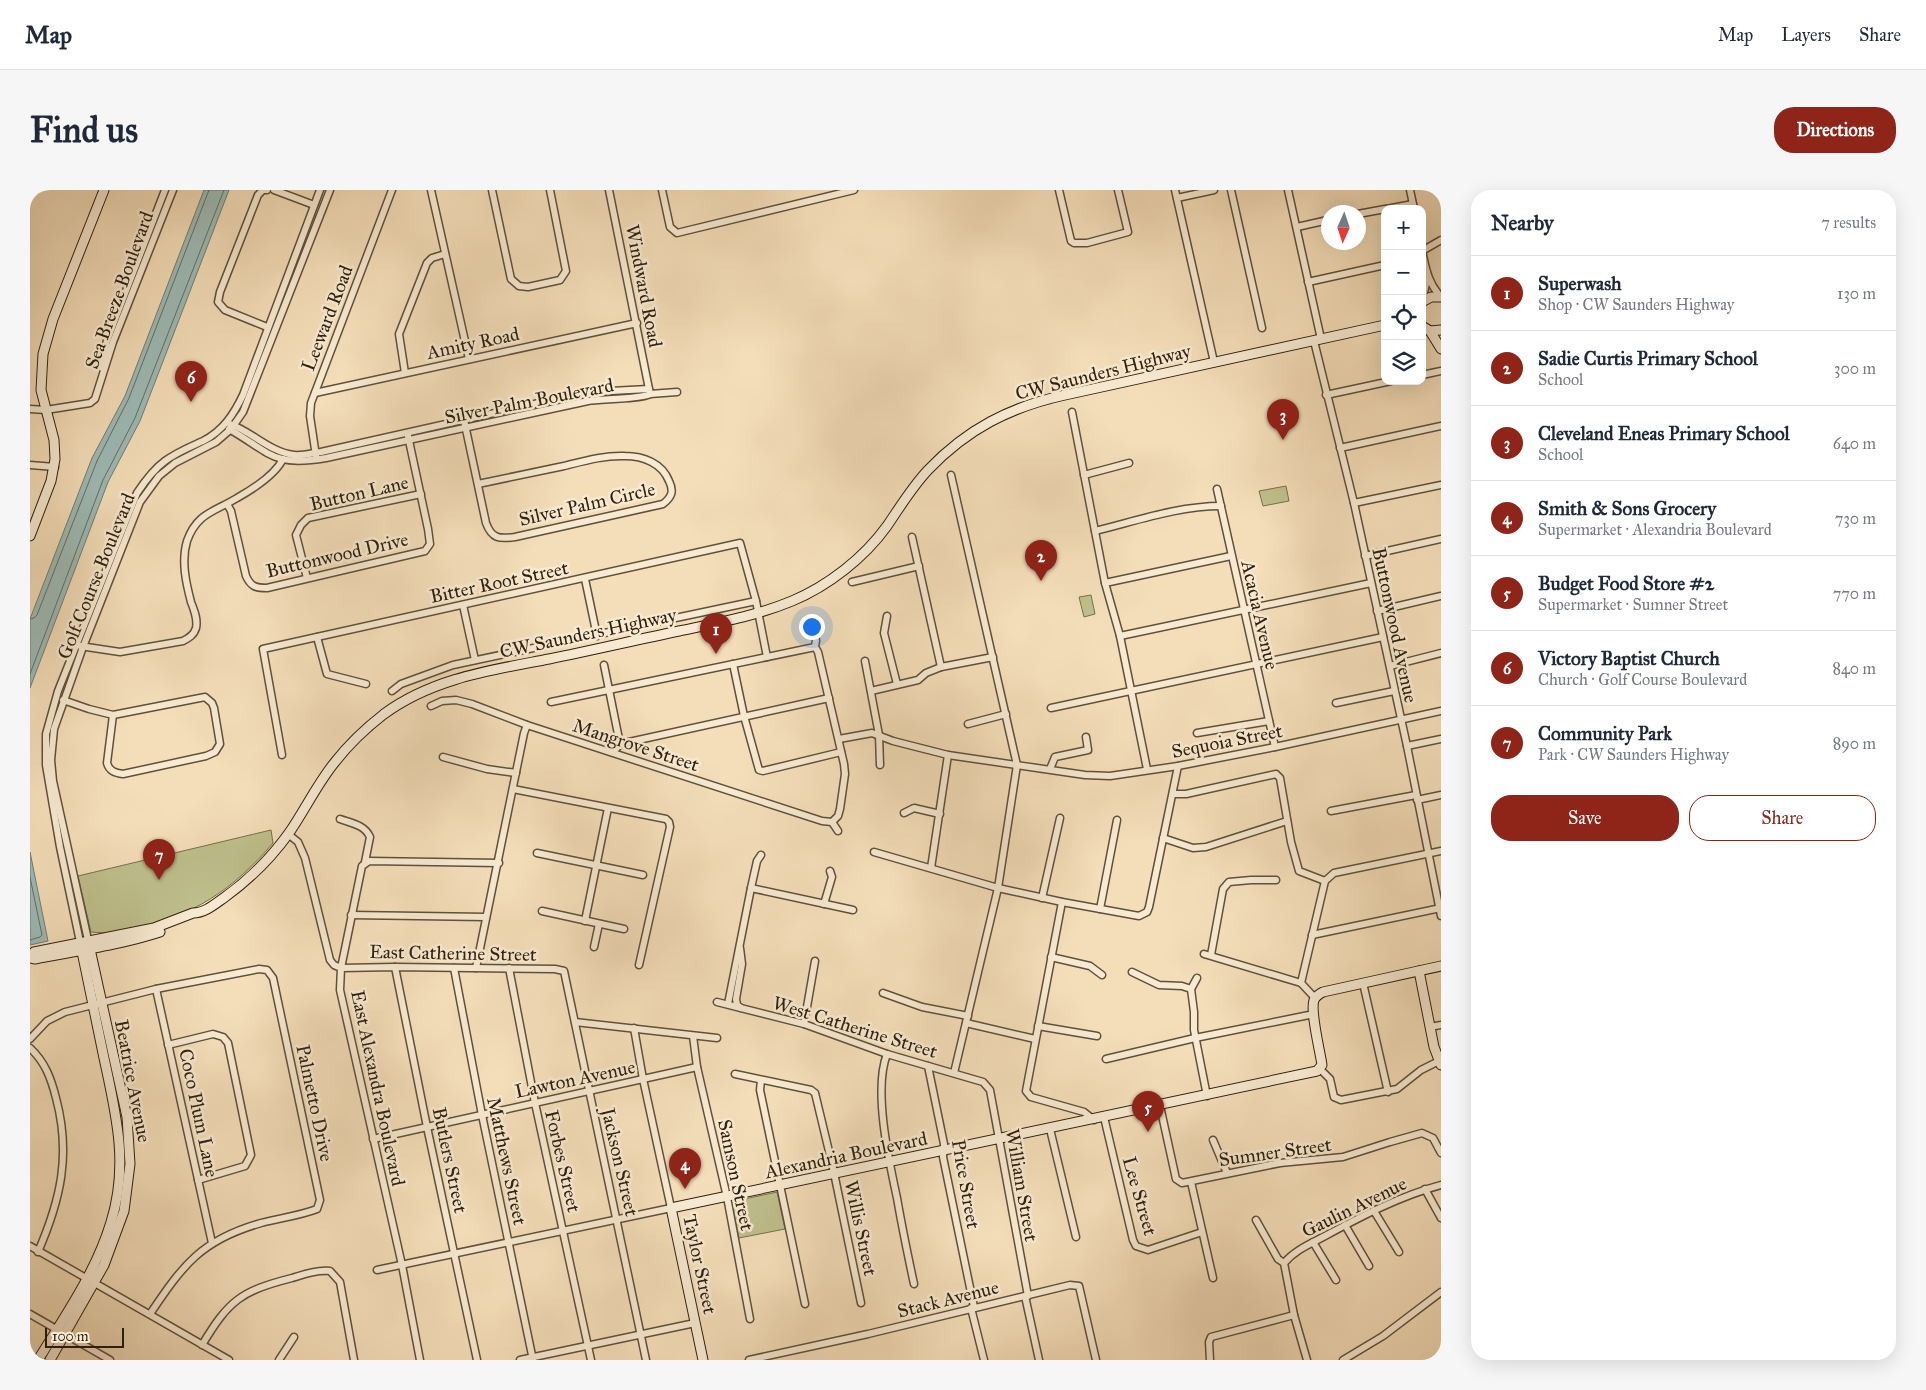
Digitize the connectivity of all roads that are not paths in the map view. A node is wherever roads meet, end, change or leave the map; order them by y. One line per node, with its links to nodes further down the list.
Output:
1 (104, 190): 60 (main road)
2 (165, 190): 53 (street, Sea Breeze Boulevard)
3 (173, 190): 53 (street, Sea Breeze Boulevard)
4 (267, 190): 41 (street)
5 (274, 190): 23 (street)
6 (320, 190): 23 (street, Golf Course Boulevard)
7 (330, 190): 65 (street, Golf Course Boulevard)
8 (392, 190): 57 (street, Leeward Road)
9 (431, 190): 31 (street)
10 (492, 190): 11 (street)
11 (550, 190)
12 (609, 190): 39 (street, Windward Road)
13 (662, 190): 14 (street)
14 (854, 190)
15 (1059, 190): 16 (street)
16 (1118, 190)
17 (1175, 190): 22 (street)
18 (1214, 190): 22 (street)
19 (1231, 190): 43 (street)
20 (1288, 190): 28 (street, Buttonwood Avenue)
21 (1411, 191): 24 (street)
22 (1177, 198): 49 (street)
23 (314, 205): 41 (street, Golf Course Boulevard)
24 (1413, 205)
25 (1381, 210): 26 (street)
26 (1366, 213)
27 (1321, 222): 28 (street)
28 (1297, 227): 35 (street, Buttonwood Avenue)
29 (1441, 240): 30 (street)
30 (1426, 251)
31 (445, 254): 48 (street); 51 (street)
32 (1381, 266): 35 (street)
33 (1426, 270): 34 (street)
34 (1428, 278): 36 (street); 37 (street)
35 (1308, 282): 46 (street, Buttonwood Avenue)
36 (1424, 295)
37 (1441, 297): 38 (main road)
38 (1426, 300)
39 (636, 323): 48 (street, Amity Road); 55 (street, Windward Road)
40 (1381, 326): 46 (main road, CW Saunders Highway)
41 (267, 327): 62 (street, Golf Course Boulevard)
42 (1426, 327): 45 (main road)
43 (1262, 328)
44 (1426, 329): 47 (main road)
45 (1441, 330)
46 (1317, 340): 49 (main road, CW Saunders Highway); 58 (street, Buttonwood Avenue)
47 (1441, 348)
48 (469, 360): 51 (street, Amity Road)
49 (1214, 362): 102 (main road, CW Saunders Highway)
50 (1441, 371): 52 (street)
51 (405, 373): 57 (street, Amity Road)
52 (1426, 374)
53 (101, 382): 60 (street)
54 (1381, 383): 58 (street)
55 (650, 391): 56 (street, Silver Palm Boulevard); 63 (street, Silver Palm Boulevard)
56 (677, 392)
57 (315, 393): 70 (street, Leeward Road)
58 (1326, 395): 68 (street, Buttonwood Avenue)
59 (30, 409): 60 (street)
60 (46, 410): 74 (main road)
61 (1072, 412): 76 (street)
62 (225, 424): 65 (street, Silver Palm Boulevard); 81 (street, Golf Course Boulevard)
63 (465, 424): 66 (street, Silver Palm Boulevard); 67 (street, Silver Palm Boulevard); 77 (street, Silver Palm Circle)
64 (1441, 426): 68 (street)
65 (232, 427): 69 (street, Silver Palm Boulevard); 71 (street, Silver Palm Boulevard); 81 (street, Golf Course Boulevard)
66 (407, 433): 67 (street, Buttonwood Drive); 70 (street, Silver Palm Boulevard)
67 (409, 440): 70 (street, Silver Palm Boulevard); 80 (street, Buttonwood Drive)
68 (1340, 448): 82 (street, Buttonwood Avenue)
69 (285, 453): 70 (street, Silver Palm Boulevard); 71 (street)
70 (316, 456): 71 (street, Silver Palm Boulevard)
71 (283, 460): 83 (street)
72 (1129, 463): 76 (street)
73 (30, 465): 74 (street)
74 (55, 467): 86 (main road)
75 (951, 475): 118 (street)
76 (1084, 475): 85 (street)
77 (478, 484): 77 (street, Silver Palm Circle)
78 (1441, 485): 82 (street)
79 (1217, 489): 84 (street, Acacia Avenue)
80 (421, 494): 92 (street, Buttonwood Drive); 92 (street, Button Lane)
81 (136, 501): 114 (street, Golf Course Boulevard); 115 (street, Golf Course Boulevard)
82 (1354, 503): 90 (street, Buttonwood Avenue)
83 (227, 504): 92 (street, Buttonwood Drive); 115 (street)
84 (1221, 506): 85 (street); 89 (street, Acacia Avenue)
85 (1095, 531): 95 (street)
86 (30, 536)
87 (912, 536): 91 (street)
88 (1441, 538): 90 (street)
89 (1232, 556): 95 (street); 100 (street, Acacia Avenue)
90 (1365, 556): 96 (street, Buttonwood Avenue)
91 (919, 566): 94 (street); 126 (street)
92 (307, 578)
93 (585, 579): 98 (street, Bitter Root Street); 99 (street, Bitter Root Street); 108 (street)
94 (852, 582)
95 (1106, 583): 109 (street)
96 (1371, 583): 100 (street); 101 (street, Buttonwood Avenue)
97 (1441, 596): 101 (street)
98 (756, 601): 102 (street); 104 (street)
99 (464, 605): 110 (street, Bitter Root Street); 120 (street)
100 (1244, 609): 109 (street); 124 (street, Acacia Avenue)
101 (1377, 611): 111 (street, Buttonwood Avenue)
102 (758, 613): 107 (main road, CW Saunders Highway); 117 (street)
103 (886, 616): 129 (street)
104 (678, 618): 105 (street); 107 (street)
105 (643, 626): 106 (street); 112 (street)
106 (620, 631): 108 (street); 113 (street)
107 (681, 631): 112 (main road, CW Saunders Highway)
108 (597, 636): 119 (street)
109 (1120, 636): 132 (street)
110 (317, 637): 128 (street); 159 (street, Bitter Root Street)
111 (1383, 637): 124 (street); 125 (street, Buttonwood Avenue)
112 (646, 638): 113 (main road, CW Saunders Highway)
113 (623, 643): 127 (main road, CW Saunders Highway)
114 (76, 646): 115 (street); 213 (street, Golf Course Boulevard)
115 (83, 647): 136 (street, Golf Course Boulevard)
116 (1441, 653): 125 (street)
117 (767, 657): 122 (street); 135 (street)
118 (993, 657): 126 (street); 142 (street)
119 (483, 658): 120 (street); 127 (street)
120 (474, 660): 131 (street)
121 (865, 661): 134 (street)
122 (734, 664): 130 (street); 144 (street)
123 (604, 665): 130 (street)
124 (1256, 665): 132 (street); 145 (street, Acacia Avenue)
125 (1390, 666): 133 (street, Buttonwood Avenue)
126 (941, 667): 129 (street)
127 (487, 671): 182 (main road, CW Saunders Highway)
128 (366, 684)
129 (897, 684): 134 (street)
130 (609, 689): 137 (street); 154 (street)
131 (392, 691)
132 (1132, 691): 140 (street); 166 (street)
133 (1394, 691): 138 (street); 146 (street, Buttonwood Avenue)
134 (870, 692): 150 (street)
135 (829, 698): 144 (street); 152 (street)
136 (64, 700): 143 (street); 213 (street, Golf Course Boulevard)
137 (551, 702)
138 (1336, 703)
139 (431, 706): 148 (street, Mangrove Street)
140 (1051, 708)
141 (1441, 711): 146 (street, Sequoia Street)
142 (1006, 714): 147 (street); 162 (street)
143 (113, 715): 143 (street)
144 (744, 716): 154 (street); 158 (street)
145 (1269, 721): 149 (street); 156 (street, Acacia Avenue)
146 (1401, 721): 155 (street, Buttonwood Avenue); 156 (street, Sequoia Street)
147 (968, 724)
148 (527, 725): 157 (street, Mangrove Street); 167 (street)
149 (1198, 733)
150 (879, 735): 152 (street); 160 (street, Sequoia Street); 163 (street)
151 (1086, 737): 165 (street)
152 (839, 739): 158 (street)
153 (1441, 739): 155 (street)
154 (620, 744): 157 (street)
155 (1407, 746): 171 (street, Buttonwood Avenue)
156 (1275, 747): 164 (street, Sequoia Street)
157 (611, 752): 180 (street, Mangrove Street)
158 (841, 752): 180 (street)
159 (282, 755)
160 (948, 755): 162 (street, Sequoia Street); 175 (street)
161 (443, 757): 167 (street)
162 (1017, 764): 165 (street, Sequoia Street); 198 (street)
163 (880, 765)
164 (1178, 766): 166 (street, Sequoia Street); 169 (street)
165 (1050, 769): 166 (street, Sequoia Street)
166 (1147, 769)
167 (516, 773): 168 (street)
168 (513, 789): 172 (street); 190 (street)
169 (1173, 794): 179 (street); 183 (street)
170 (1441, 795): 171 (street)
171 (1417, 797): 173 (street); 187 (street, Buttonwood Avenue)
172 (608, 808): 191 (street); 219 (street)
173 (1331, 811)
174 (904, 813): 175 (street)
175 (940, 814): 192 (street)
176 (1060, 818): 199 (street)
177 (340, 819): 189 (street)
178 (1117, 820): 203 (street)
179 (1287, 821): 183 (street); 196 (street)
180 (832, 822): 181 (street)
181 (838, 831)
182 (288, 834): 213 (main road, CW Saunders Highway); 222 (street, East Alexandra Boulevard)
183 (1163, 838): 203 (street)
184 (1441, 851): 187 (street)
185 (874, 852): 192 (street)
186 (538, 853): 191 (street)
187 (1429, 853): 196 (street); 202 (street, Buttonwood Avenue)
188 (761, 855): 197 (street)
189 (365, 862): 190 (street); 206 (street)
190 (499, 863): 208 (street)
191 (596, 865): 194 (street); 209 (street)
192 (931, 868): 198 (street)
193 (830, 871): 201 (street)
194 (643, 875)
195 (1276, 880): 231 (street)
196 (1325, 881): 212 (street)
197 (751, 888): 201 (street); 215 (street)
198 (998, 888): 199 (street); 242 (street)
199 (1042, 898): 200 (street)
200 (1062, 902): 203 (street); 217 (street)
201 (824, 904): 204 (street)
202 (1440, 908): 207 (street, Buttonwood Avenue); 212 (street)
203 (1100, 909)
204 (853, 910)
205 (542, 912): 209 (street)
206 (351, 914): 208 (street); 222 (street)
207 (1441, 916)
208 (486, 917): 224 (street)
209 (585, 921): 210 (street)
210 (599, 924): 211 (street); 214 (street)
211 (624, 929)
212 (1312, 935): 231 (street)
213 (85, 945): 216 (main road, CW Saunders Highway); 238 (main road, Beatrice Avenue)
214 (594, 947)
215 (740, 947): 239 (street); 240 (street)
216 (30, 956)
217 (1051, 957): 229 (street); 246 (street)
218 (815, 961): 244 (street)
219 (639, 965)
220 (395, 966): 222 (street, East Catherine Street); 223 (street, East Catherine Street); 276 (street, Butlers Street)
221 (1441, 966): 227 (main road)
222 (341, 968): 278 (street, East Alexandra Boulevard)
223 (454, 968): 224 (street, East Catherine Street); 273 (street, Matthews Street)
224 (476, 968): 225 (street, East Catherine Street)
225 (508, 968): 226 (street, East Catherine Street); 271 (street, Forbes Street)
226 (564, 971): 243 (street, Jackson Street)
227 (1419, 971): 232 (main road); 247 (main road)
228 (1132, 972): 234 (street)
229 (1102, 975)
230 (1197, 978): 234 (street)
231 (1301, 983): 236 (street)
232 (1363, 983): 236 (main road); 269 (street)
233 (156, 989): 238 (street, Palmetto Drive); 255 (street, Coco Plum Lane); 303 (street, Palmetto Drive)
234 (1191, 989): 252 (street)
235 (883, 993): 242 (street)
236 (1315, 998): 241 (main road)
237 (717, 1002): 239 (street, West Catherine Street)
238 (97, 1004): 253 (street, Palmetto Drive); 314 (main road, Beatrice Avenue)
239 (728, 1004): 240 (street, West Catherine Street)
240 (742, 1008): 244 (street, West Catherine Street)
241 (1314, 1014): 252 (street); 262 (main road)
242 (967, 1020): 254 (street); 263 (street)
243 (575, 1022): 248 (street); 268 (street, Jackson Street)
244 (804, 1024): 257 (street, West Catherine Street)
245 (1441, 1025): 247 (street)
246 (1038, 1026): 250 (street); 254 (street)
247 (1430, 1027): 259 (main road)
248 (634, 1028): 249 (street); 265 (street, Taylor Street)
249 (693, 1036): 251 (street); 261 (street, Samson Street)
250 (1097, 1036)
251 (717, 1038)
252 (1195, 1038): 258 (street); 270 (street)
253 (30, 1039)
254 (1035, 1039): 275 (street)
255 (168, 1045): 286 (street, Coco Plum Lane); 286 (street)
256 (30, 1048): 305 (street)
257 (887, 1054): 260 (street, West Catherine Street); 283 (street)
258 (1106, 1059)
259 (1440, 1063): 269 (street)
260 (928, 1066): 263 (street, West Catherine Street); 281 (street, Price Street)
261 (696, 1068): 265 (street, Lawton Avenue); 291 (street, Samson Street)
262 (1320, 1069): 269 (street); 270 (main road, Alexandria Boulevard)
263 (954, 1073): 267 (street, West Catherine Street)
264 (735, 1074): 266 (street, Willis Street)
265 (643, 1079): 268 (street, Lawton Avenue); 292 (street, Taylor Street)
266 (761, 1080): 285 (street, Willis Street); 289 (street)
267 (983, 1082): 279 (street, William Street)
268 (588, 1091): 271 (street, Lawton Avenue); 295 (street, Jackson Street)
269 (1388, 1092)
270 (1207, 1096): 272 (main road, Alexandria Boulevard)
271 (535, 1103): 273 (street, Lawton Avenue); 298 (street, Forbes Street)
272 (1160, 1106): 274 (main road, Alexandria Boulevard); 287 (street)
273 (482, 1115): 276 (street, Lawton Avenue); 301 (street, Matthews Street)
274 (1104, 1118): 275 (main road, Alexandria Boulevard); 299 (street, Lee Street)
275 (1094, 1120): 277 (main road, Alexandria Boulevard)
276 (427, 1127): 278 (street, Lawton Avenue); 307 (street, Butlers Street)
277 (1050, 1129): 279 (main road, Alexandria Boulevard); 300 (street)
278 (373, 1139): 309 (street, East Alexandra Boulevard)
279 (999, 1140): 281 (main road, Alexandria Boulevard); 317 (street, William Street)
280 (1213, 1140): 284 (street)
281 (944, 1151): 283 (main road, Alexandria Boulevard); 320 (street, Price Street)
282 (1441, 1153): 284 (street, Sumner Street)
283 (890, 1162): 285 (main road, Alexandria Boulevard); 315 (street)
284 (1227, 1173): 287 (street, Sumner Street)
285 (834, 1174): 289 (main road, Alexandria Boulevard); 318 (street, Willis Street)
286 (198, 1180): 303 (street, Coco Plum Lane)
287 (1191, 1182): 299 (street)
288 (1441, 1185): 290 (street, Gaulin Avenue)
289 (780, 1186): 291 (main road, Alexandria Boulevard); 319 (street)
290 (1425, 1190): 293 (street, Gaulin Avenue); 294 (street)
291 (727, 1197): 292 (main road, Alexandria Boulevard); 324 (street, Samson Street)
292 (671, 1208): 295 (street, Alexandria Boulevard); 325 (main road, Taylor Street)
293 (1374, 1211): 297 (street, Gaulin Avenue); 306 (street)
294 (1441, 1218)
295 (617, 1220): 298 (street, Alexandria Boulevard); 328 (street, Jackson Street)
296 (1256, 1220): 308 (street)
297 (1345, 1225): 302 (street, Gaulin Avenue); 310 (street)
298 (564, 1231): 301 (street, Alexandria Boulevard); 331 (street, Forbes Street)
299 (1202, 1232): 312 (street)
300 (1076, 1237)
301 (509, 1242): 307 (street, Alexandria Boulevard); 332 (street, Matthews Street)
302 (1313, 1242): 308 (street, Gaulin Avenue); 313 (street)
303 (212, 1243): 322 (street, Palmetto Drive)
304 (30, 1246): 305 (street)
305 (38, 1252): 314 (street)
306 (1399, 1252)
307 (454, 1254): 309 (street, Alexandria Boulevard); 340 (street, Butlers Street)
308 (1284, 1263): 323 (street)
309 (402, 1265): 311 (street, Alexandria Boulevard); 339 (street, East Alexandra Boulevard)
310 (1369, 1266)
311 (377, 1270)
312 (1213, 1278)
313 (1336, 1280)
314 (90, 1281): 322 (street); 326 (main road, Beatrice Avenue); 327 (main road, Beatrice Avenue)
315 (914, 1284)
316 (1441, 1292): 351 (street)
317 (1026, 1296): 320 (street, Stack Avenue); 347 (street, William Street); 348 (street, Stack Avenue)
318 (862, 1303)
319 (805, 1304)
320 (973, 1307): 345 (street, Stack Avenue); 346 (street, Price Street)
321 (30, 1314): 326 (street)
322 (150, 1314): 330 (street)
323 (1294, 1315): 349 (street); 350 (street)
324 (750, 1319)
325 (696, 1323): 328 (street); 344 (main road, Taylor Street)
326 (57, 1329): 327 (street); 333 (main road, Beatrice Avenue)
327 (65, 1334): 334 (main road, Beatrice Avenue); 335 (street)
328 (640, 1334): 331 (street); 343 (street, Jackson Street)
329 (294, 1338): 337 (street)
330 (202, 1345): 336 (street); 338 (street)
331 (588, 1346): 332 (street); 342 (street, Forbes Street)
332 (533, 1359): 341 (street)
333 (38, 1360)
334 (50, 1360)
335 (110, 1360)
336 (229, 1360)
337 (279, 1360)
338 (354, 1360)
339 (420, 1360)
340 (477, 1360)
341 (520, 1360)
342 (591, 1360)
343 (646, 1360)
344 (703, 1360)
345 (749, 1360)
346 (984, 1360)
347 (1039, 1360)
348 (1096, 1360)
349 (1210, 1360)
350 (1307, 1360)
351 (1343, 1360)

